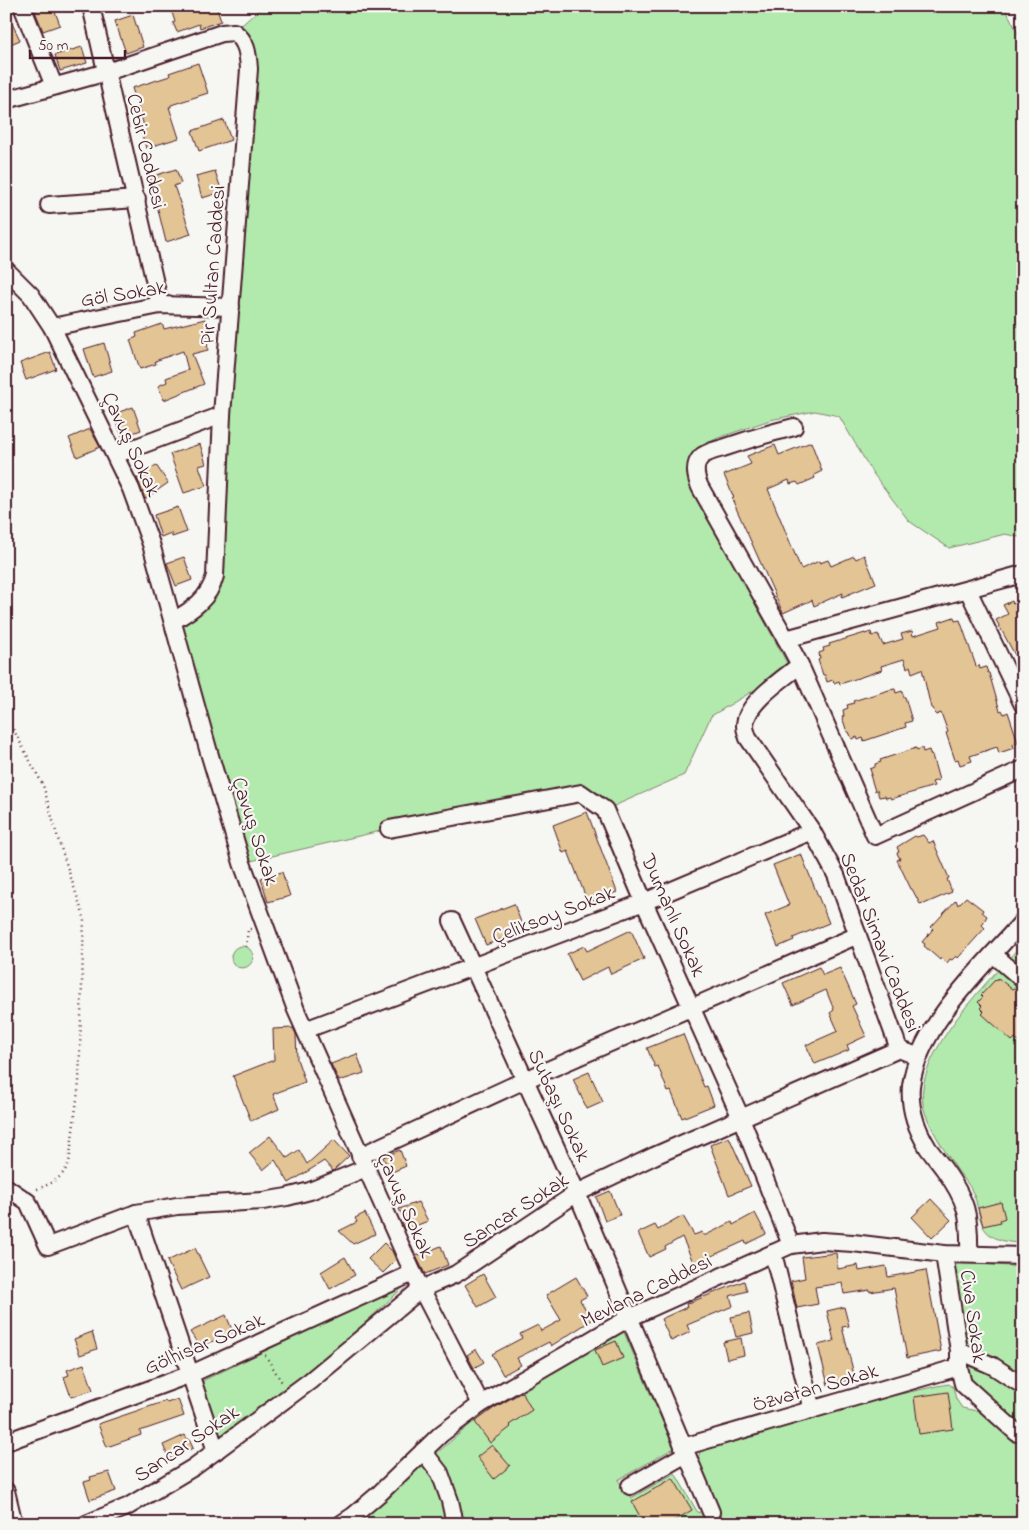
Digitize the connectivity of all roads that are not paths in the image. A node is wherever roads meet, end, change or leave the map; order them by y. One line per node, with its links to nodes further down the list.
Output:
1 (22, 6): 4 (street)
2 (91, 6): 3 (street, Cebir Caddesi)
3 (107, 72): 4 (street); 6 (street, Cebir Caddesi); 10 (street, Pir Sultan Caddesi)
4 (54, 86): 5 (street)
5 (6, 100)
6 (137, 199): 7 (street); 9 (street, Cebir Caddesi)
7 (49, 205)
8 (6, 270): 11 (street, Çavuş Sokak)
9 (160, 305): 10 (street, Göl Sokak); 11 (street, Göl Sokak)
10 (230, 308): 12 (street, Pir Sultan Caddesi)
11 (52, 328): 14 (street, Çavuş Sokak)
12 (222, 414): 14 (street); 17 (street, Pir Sultan Caddesi)
13 (794, 427): 18 (street)
14 (115, 455): 17 (street, Çavuş Sokak)
15 (1023, 574): 16 (street)
16 (968, 590): 18 (street); 20 (street)
17 (172, 621): 32 (street, Çavuş Sokak)
18 (786, 639): 19 (street)
19 (800, 665): 21 (street); 23 (street, Sedat Simavi Caddesi)
20 (1023, 704)
21 (1023, 769)
22 (389, 829): 24 (street, Dumanlı Sokak)
23 (812, 830): 24 (street, Çeliksoy Sokak); 27 (street, Sedat Simavi Caddesi)
24 (644, 902): 29 (street, Çeliksoy Sokak); 31 (street, Dumanlı Sokak)
25 (452, 921): 29 (street, Subaşı Sokak)
26 (1023, 921): 28 (street)
27 (858, 935): 31 (street); 33 (street, Sedat Simavi Caddesi)
28 (994, 954): 30 (street); 34 (street)
29 (473, 968): 32 (street, Çeliksoy Sokak); 35 (street, Subaşı Sokak)
30 (1023, 980)
31 (692, 1008): 35 (street); 36 (street, Dumanlı Sokak)
32 (305, 1030): 37 (street, Çavuş Sokak)
33 (899, 1049): 34 (street, Sedat Simavi Caddesi); 36 (street, Sancar Sokak)
34 (919, 1057): 44 (street)
35 (525, 1080): 37 (street); 39 (street, Subaşı Sokak)
36 (741, 1118): 39 (street, Sancar Sokak); 41 (street, Dumanlı Sokak)
37 (363, 1162): 40 (street); 46 (street, Çavuş Sokak)
38 (12, 1190): 40 (street)
39 (577, 1193): 47 (street, Sancar Sokak); 48 (street, Subaşı Sokak)
40 (136, 1213): 50 (street)
41 (792, 1245): 42 (street, Mevlana Caddesi); 43 (street, Mevlana Caddesi)
42 (773, 1253): 48 (street, Mevlana Caddesi); 53 (street)
43 (944, 1254): 44 (street, Mevlana Caddesi); 49 (street, Civa Sokak)
44 (969, 1254): 45 (street, Mevlana Caddesi)
45 (1023, 1256)
46 (413, 1273): 47 (street, Çavuş Sokak); 50 (street, Gölhisar Sokak)
47 (421, 1289): 52 (street, Çavuş Sokak); 56 (street, Sancar Sokak)
48 (629, 1318): 52 (street, Mevlana Caddesi); 58 (street, Subaşı Sokak)
49 (959, 1359): 51 (street); 53 (street, Özvatan Sokak); 54 (street, Civa Sokak)
50 (191, 1374): 55 (street, Gölhisar Sokak); 56 (street)
51 (1019, 1383)
52 (481, 1404): 57 (street, Mevlana Caddesi)
53 (812, 1410): 58 (street, Özvatan Sokak)
54 (1018, 1433)
55 (6, 1442)
56 (216, 1451): 63 (street, Sancar Sokak)
57 (423, 1451): 64 (street, Mevlana Caddesi); 65 (street)
58 (684, 1451): 59 (street, Özvatan Sokak); 61 (street, Subaşı Sokak)
59 (630, 1486)
60 (6, 1490): 62 (street)
61 (711, 1512)
62 (14, 1524)
63 (86, 1524)
64 (340, 1524)
65 (455, 1524)

